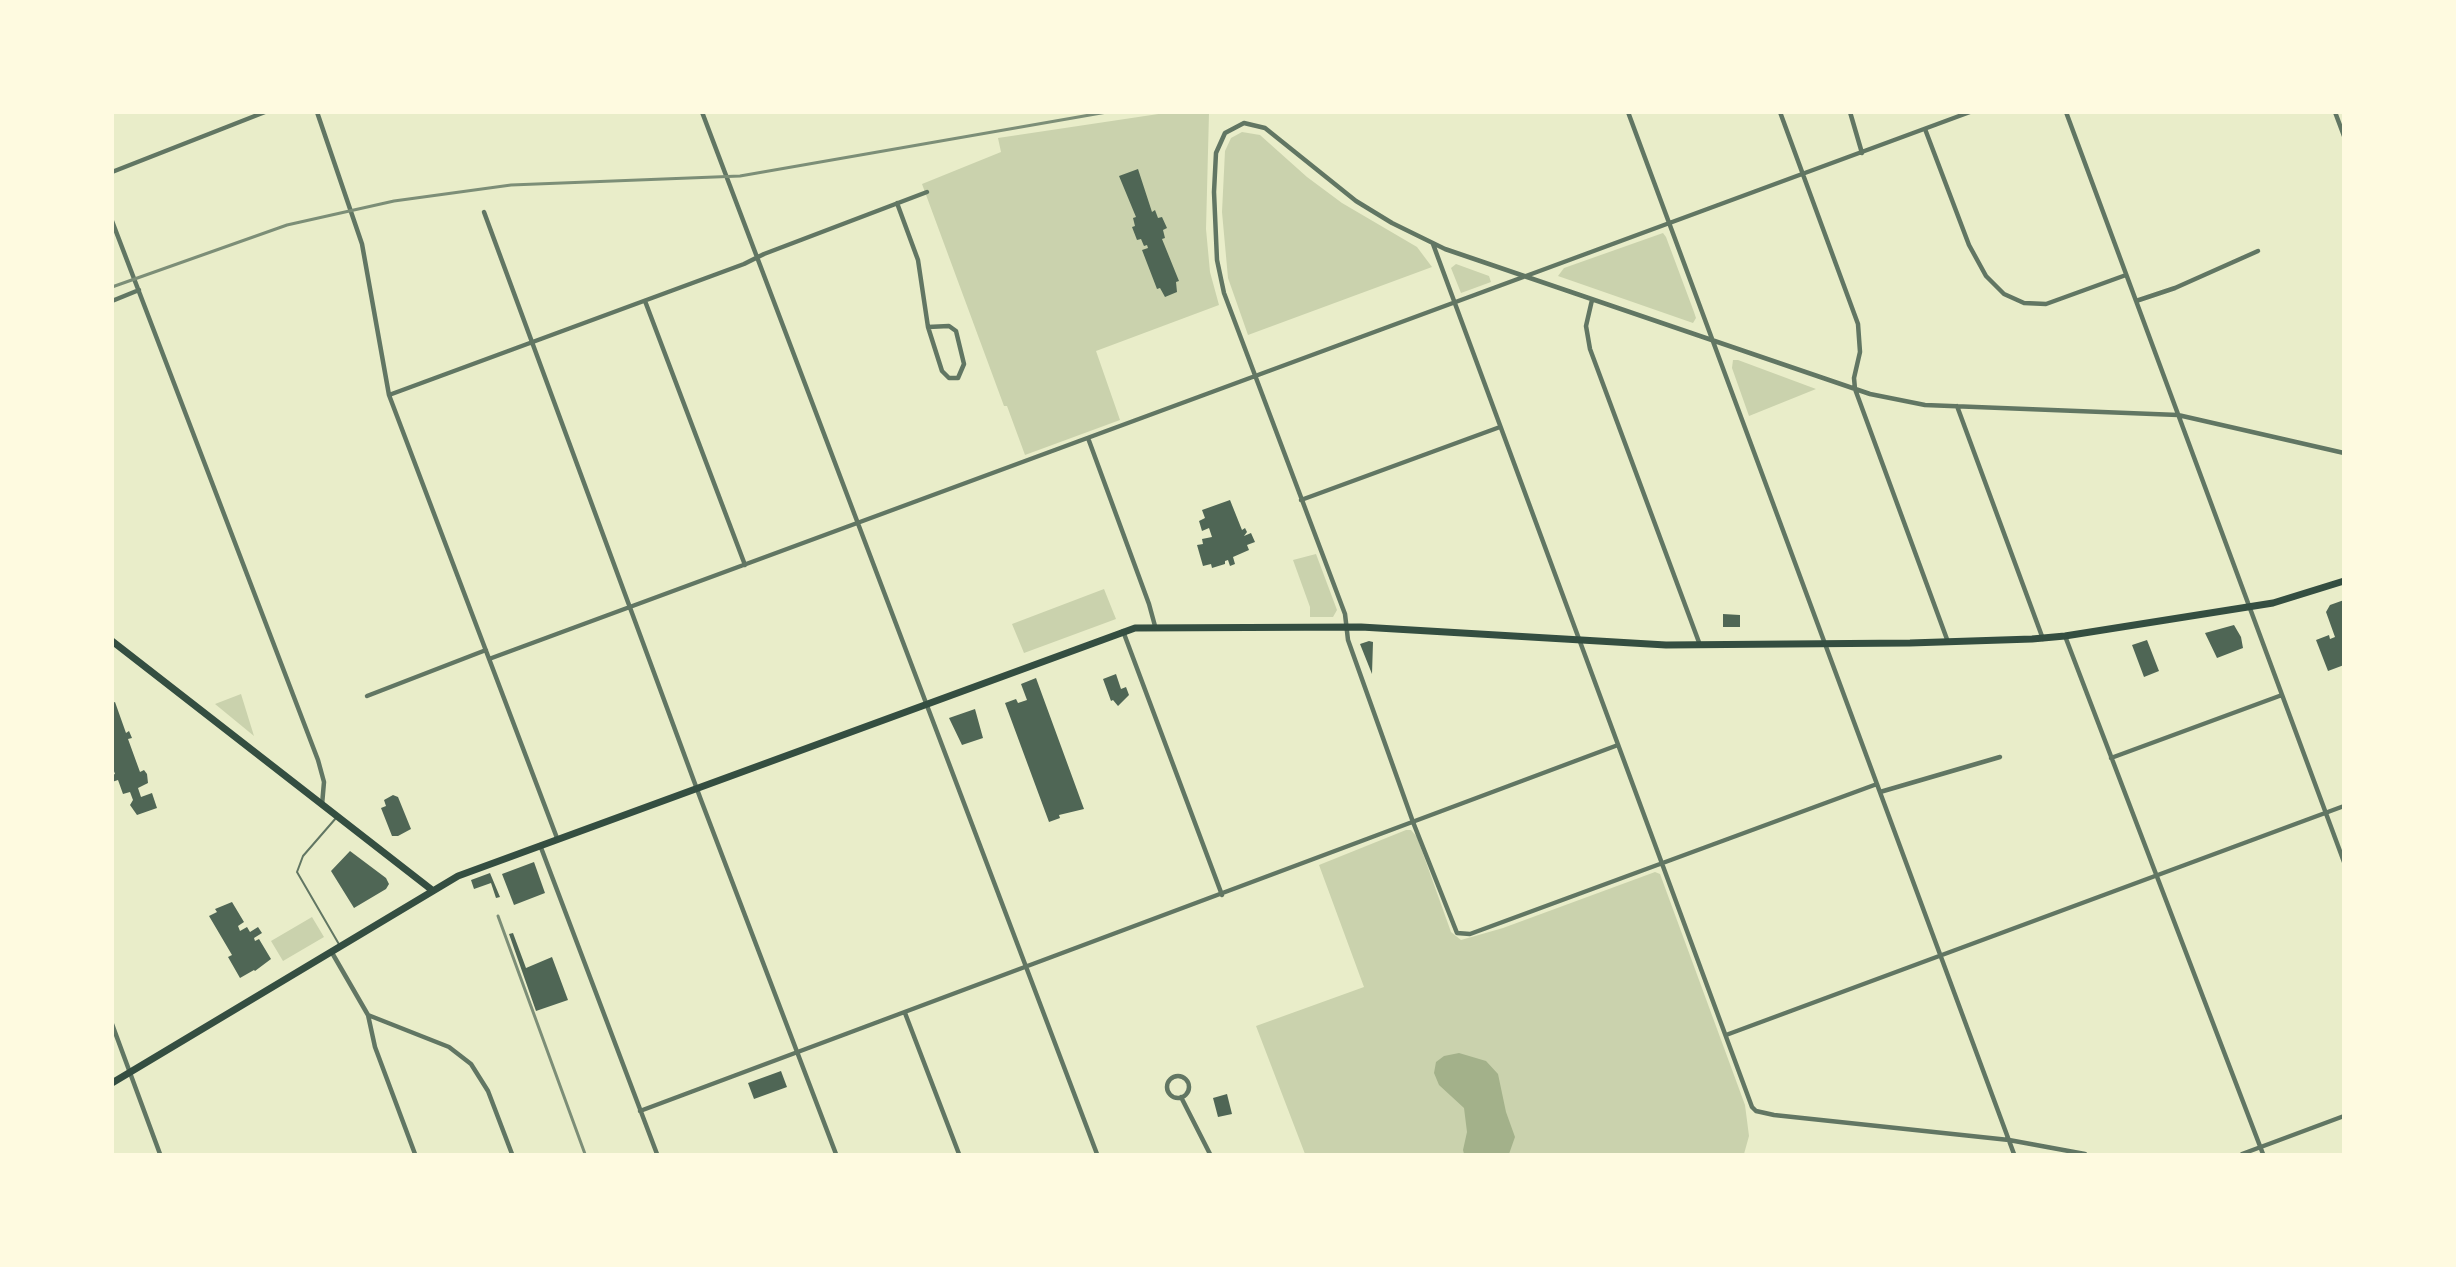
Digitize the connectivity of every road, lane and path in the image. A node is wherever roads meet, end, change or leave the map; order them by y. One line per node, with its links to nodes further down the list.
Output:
1 (265, 112): 13 (street)
2 (317, 112): 36 (street)
3 (702, 112): 22 (street)
4 (1628, 112): 19 (street)
5 (1780, 112): 14 (street)
6 (1850, 112): 12 (street)
7 (1970, 112): 10 (street)
8 (2066, 112): 23 (street)
9 (2335, 112): 11 (street)
10 (1925, 129): 12 (street); 23 (street)
11 (2343, 136)
12 (1862, 153): 14 (street)
13 (112, 172)
14 (1803, 174): 19 (street); 35 (street)
15 (927, 192): 16 (street)
16 (897, 203): 22 (street); 31 (street)
17 (484, 212): 32 (street)
18 (112, 221): 25 (street)
19 (1669, 223): 24 (street); 33 (street)
20 (1433, 244): 24 (street); 30 (street); 34 (street)
21 (2258, 251): 29 (street)
22 (757, 258): 28 (street); 43 (street)
23 (2126, 275): 29 (street)
24 (1524, 278): 26 (street); 30 (street)
25 (139, 290): 27 (street); 69 (street)
26 (1592, 300): 33 (street); 57 (street)
27 (112, 301)
28 (645, 301): 32 (street); 44 (street)
29 (2136, 301): 38 (street)
30 (1455, 303): 34 (street); 39 (street)
31 (928, 327): 31 (street)
32 (532, 342): 36 (street); 46 (street)
33 (1713, 342): 35 (street); 56 (street)
34 (1254, 376): 40 (street); 42 (street)
35 (1855, 389): 37 (street); 55 (street)
36 (389, 395): 58 (street)
37 (1957, 406): 38 (street); 52 (street)
38 (2178, 415): 41 (street); 47 (street)
39 (1500, 427): 42 (street); 53 (street)
40 (1088, 438): 43 (street); 48 (street)
41 (2343, 453)
42 (1300, 500): 49 (street)
43 (858, 523): 44 (street); 62 (street)
44 (745, 565): 46 (street)
45 (2343, 581): 47 (main road)
46 (630, 607): 59 (street); 67 (street)
47 (2249, 607): 51 (main road); 60 (street)
48 (1155, 626): 49 (main road); 50 (main road)
49 (1346, 627): 53 (main road); 73 (street)
50 (1124, 631): 62 (main road); 80 (street)
51 (2065, 636): 52 (main road); 65 (street)
52 (2043, 639): 55 (main road)
53 (1580, 640): 57 (main road); 63 (street)
54 (112, 641): 69 (main road)
55 (1948, 642): 56 (main road)
56 (1825, 644): 57 (main road); 66 (street)
57 (1700, 645)
58 (486, 650): 59 (street); 61 (street)
59 (489, 659): 74 (street)
60 (2282, 695): 65 (street); 71 (street)
61 (366, 696)
62 (926, 704): 67 (main road); 84 (street)
63 (1618, 745): 73 (street); 77 (street)
64 (2000, 757): 68 (street)
65 (2111, 758): 78 (street)
66 (1877, 784): 68 (street); 77 (street)
67 (696, 788): 74 (main road); 89 (street)
68 (1880, 792): 83 (street)
69 (322, 805): 72 (main road)
70 (2343, 806): 71 (street)
71 (2325, 813): 76 (street); 78 (street)
72 (337, 816): 79 (main road); 81 (lane)
73 (1413, 822): 77 (street); 80 (street)
74 (557, 838): 75 (main road)
75 (540, 845): 79 (main road); 93 (street)
76 (2343, 862)
77 (1662, 863): 88 (street)
78 (2156, 875): 83 (street); 96 (street)
79 (432, 890): 81 (main road)
80 (1222, 895): 84 (street)
81 (340, 946): 82 (main road)
82 (331, 951): 86 (street); 90 (main road)
83 (1940, 955): 88 (street); 95 (street)
84 (1027, 968): 85 (street); 104 (street)
85 (905, 1013): 89 (street); 103 (street)
86 (368, 1015): 97 (street); 99 (street)
87 (112, 1024): 90 (street)
88 (1726, 1035): 95 (street)
89 (797, 1052): 93 (street); 102 (street)
90 (130, 1072): 91 (main road); 98 (street)
91 (112, 1083)
92 (1181, 1097): 92 (street); 105 (street)
93 (640, 1111): 101 (street)
94 (2343, 1116): 96 (street)
95 (2008, 1140): 106 (street); 107 (street)
96 (2260, 1147): 108 (street); 109 (street)
97 (511, 1153): 100 (street)
98 (160, 1155)
99 (415, 1155)
100 (502, 1155)
101 (657, 1155)
102 (836, 1155)
103 (959, 1155)
104 (1097, 1155)
105 (1210, 1155)
106 (2014, 1155)
107 (2085, 1155)
108 (2242, 1155)
109 (2263, 1155)

